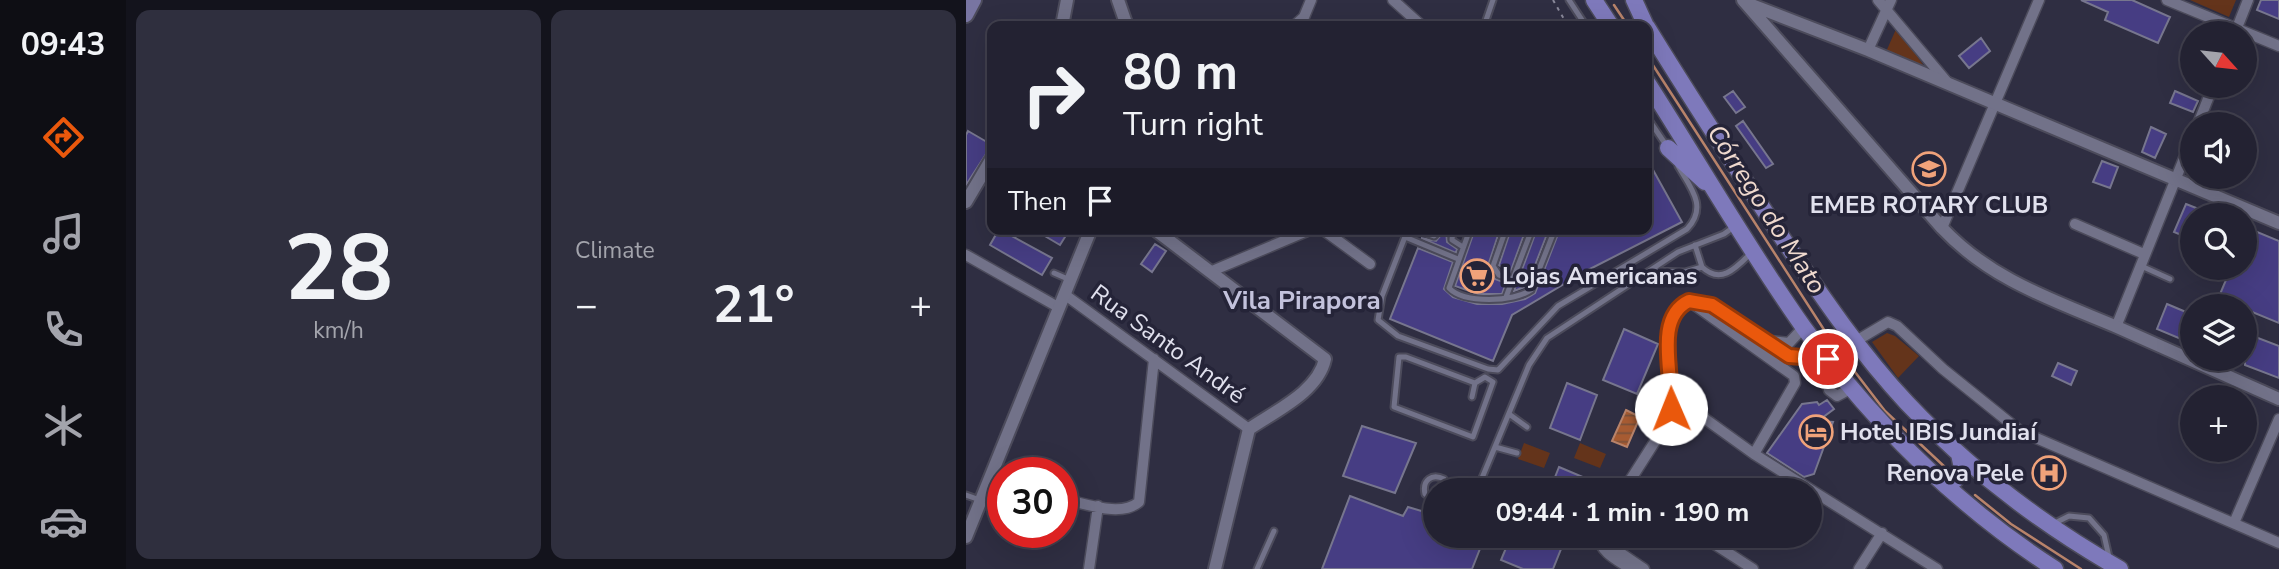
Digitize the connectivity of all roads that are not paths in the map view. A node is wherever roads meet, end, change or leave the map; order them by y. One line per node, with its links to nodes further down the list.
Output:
1 (974, 0): 16 (main road)
2 (1067, 0): 18 (street)
3 (1118, 0): 19 (street)
4 (1311, 0): 20 (street)
5 (1393, 0): 17 (street)
6 (1493, 0): 23 (lane)
7 (1569, 0): 24 (lane)
8 (1634, 0): 27 (main road)
9 (1878, 0): 15 (street)
10 (2039, 0): 36 (street)
11 (2166, 0): 28 (street)
12 (2248, 0): 29 (street)
13 (1595, 2): 25 (main road); 26 (main road)
14 (1745, 2): 33 (street); 47 (street)
15 (1889, 5): 33 (street); 34 (street)
16 (966, 15)
17 (1407, 15): 21 (street); 22 (street)
18 (1063, 21)
19 (1125, 21)
20 (1300, 21)
21 (1409, 21)
22 (1415, 21)
23 (1485, 21)
24 (1583, 21)
25 (1598, 21)
26 (1608, 21)
27 (1643, 21)
28 (2213, 21)
29 (2240, 21)
30 (1652, 36): 80 (main road)
31 (2258, 39): 32 (street)
32 (2279, 46)
33 (1868, 50): 34 (street)
34 (1950, 85): 36 (street)
35 (1652, 90): 42 (main road)
36 (1996, 106): 41 (street); 47 (street)
37 (1652, 124): 38 (lane)
38 (1668, 148): 42 (main road); 83 (lane)
39 (987, 166): 43 (street)
40 (2180, 169): 41 (street)
41 (2176, 179): 44 (street); 61 (street)
42 (1716, 190): 45 (main road)
43 (966, 202)
44 (2279, 223)
45 (1738, 224): 58 (lane); 60 (main road)
46 (2075, 224): 61 (street)
47 (1942, 228): 78 (street)
48 (1089, 235): 72 (street)
49 (1162, 235): 67 (street)
50 (1298, 235): 67 (street)
51 (1330, 235): 64 (street)
52 (1452, 235): 59 (lane)
53 (1468, 235): 59 (lane)
54 (1504, 235): 70 (lane)
55 (1530, 235): 70 (lane)
56 (1553, 235): 74 (lane)
57 (1405, 237): 63 (lane); 83 (lane)
58 (1695, 245): 66 (lane); 68 (lane)
59 (1463, 247): 63 (lane)
60 (1754, 249): 66 (lane); 77 (main road)
61 (2144, 254): 65 (street)
62 (966, 255): 76 (street)
63 (1458, 259): 74 (lane)
64 (1370, 264)
65 (2139, 265): 71 (lane); 78 (street)
66 (1702, 267): 68 (lane)
67 (1212, 271): 92 (street)
68 (1650, 271): 89 (lane)
69 (1054, 273): 72 (lane)
70 (1512, 279): 74 (lane)
71 (2169, 279)
72 (1070, 281): 73 (street)
73 (1063, 294): 76 (street); 81 (street, Rua Santo André)
74 (1506, 297)
75 (1689, 301): 79 (street); 86 (street); 95 (street)
76 (1058, 307): 97 (street)
77 (1804, 327): 79 (street); 82 (main road)
78 (2116, 327): 88 (street)
79 (1770, 341): 82 (street)
80 (1856, 341): 96 (main road); 106 (street)
81 (1154, 359): 92 (street, Rua Santo André); 105 (street)
82 (1831, 368): 98 (main road)
83 (1488, 369): 84 (lane)
84 (1485, 377): 85 (lane); 85 (lane)
85 (1475, 383): 87 (lane)
86 (1672, 395): 95 (street); 100 (street)
87 (1472, 397)
88 (2279, 399)
89 (1509, 414): 91 (lane); 93 (lane)
90 (2279, 419): 106 (street)
91 (1527, 427)
92 (1249, 429): 117 (street)
93 (1496, 447): 94 (lane); 99 (lane)
94 (1517, 453)
95 (1755, 454): 109 (street)
96 (1959, 454): 98 (main road); 107 (main road)
97 (998, 457)
98 (1933, 475): 124 (main road)
99 (1482, 478)
100 (1634, 478)
101 (987, 485): 103 (street)
102 (966, 495): 103 (lane)
103 (981, 500): 110 (street)
104 (1078, 502): 105 (street)
105 (1098, 506): 116 (street)
106 (2234, 523): 111 (street)
107 (2048, 526): 115 (main road); 115 (lane)
108 (1274, 531): 118 (lane)
109 (1882, 533): 122 (street); 123 (street)
110 (966, 537)
111 (2279, 543)
112 (1603, 548): 119 (street)
113 (1613, 548): 120 (street)
114 (1721, 548): 121 (street)
115 (2116, 566)
116 (1089, 569)
117 (1215, 569)
118 (1257, 569)
119 (1631, 569)
120 (1644, 569)
121 (1753, 569)
122 (1859, 569)
123 (1937, 569)
124 (2055, 569)

